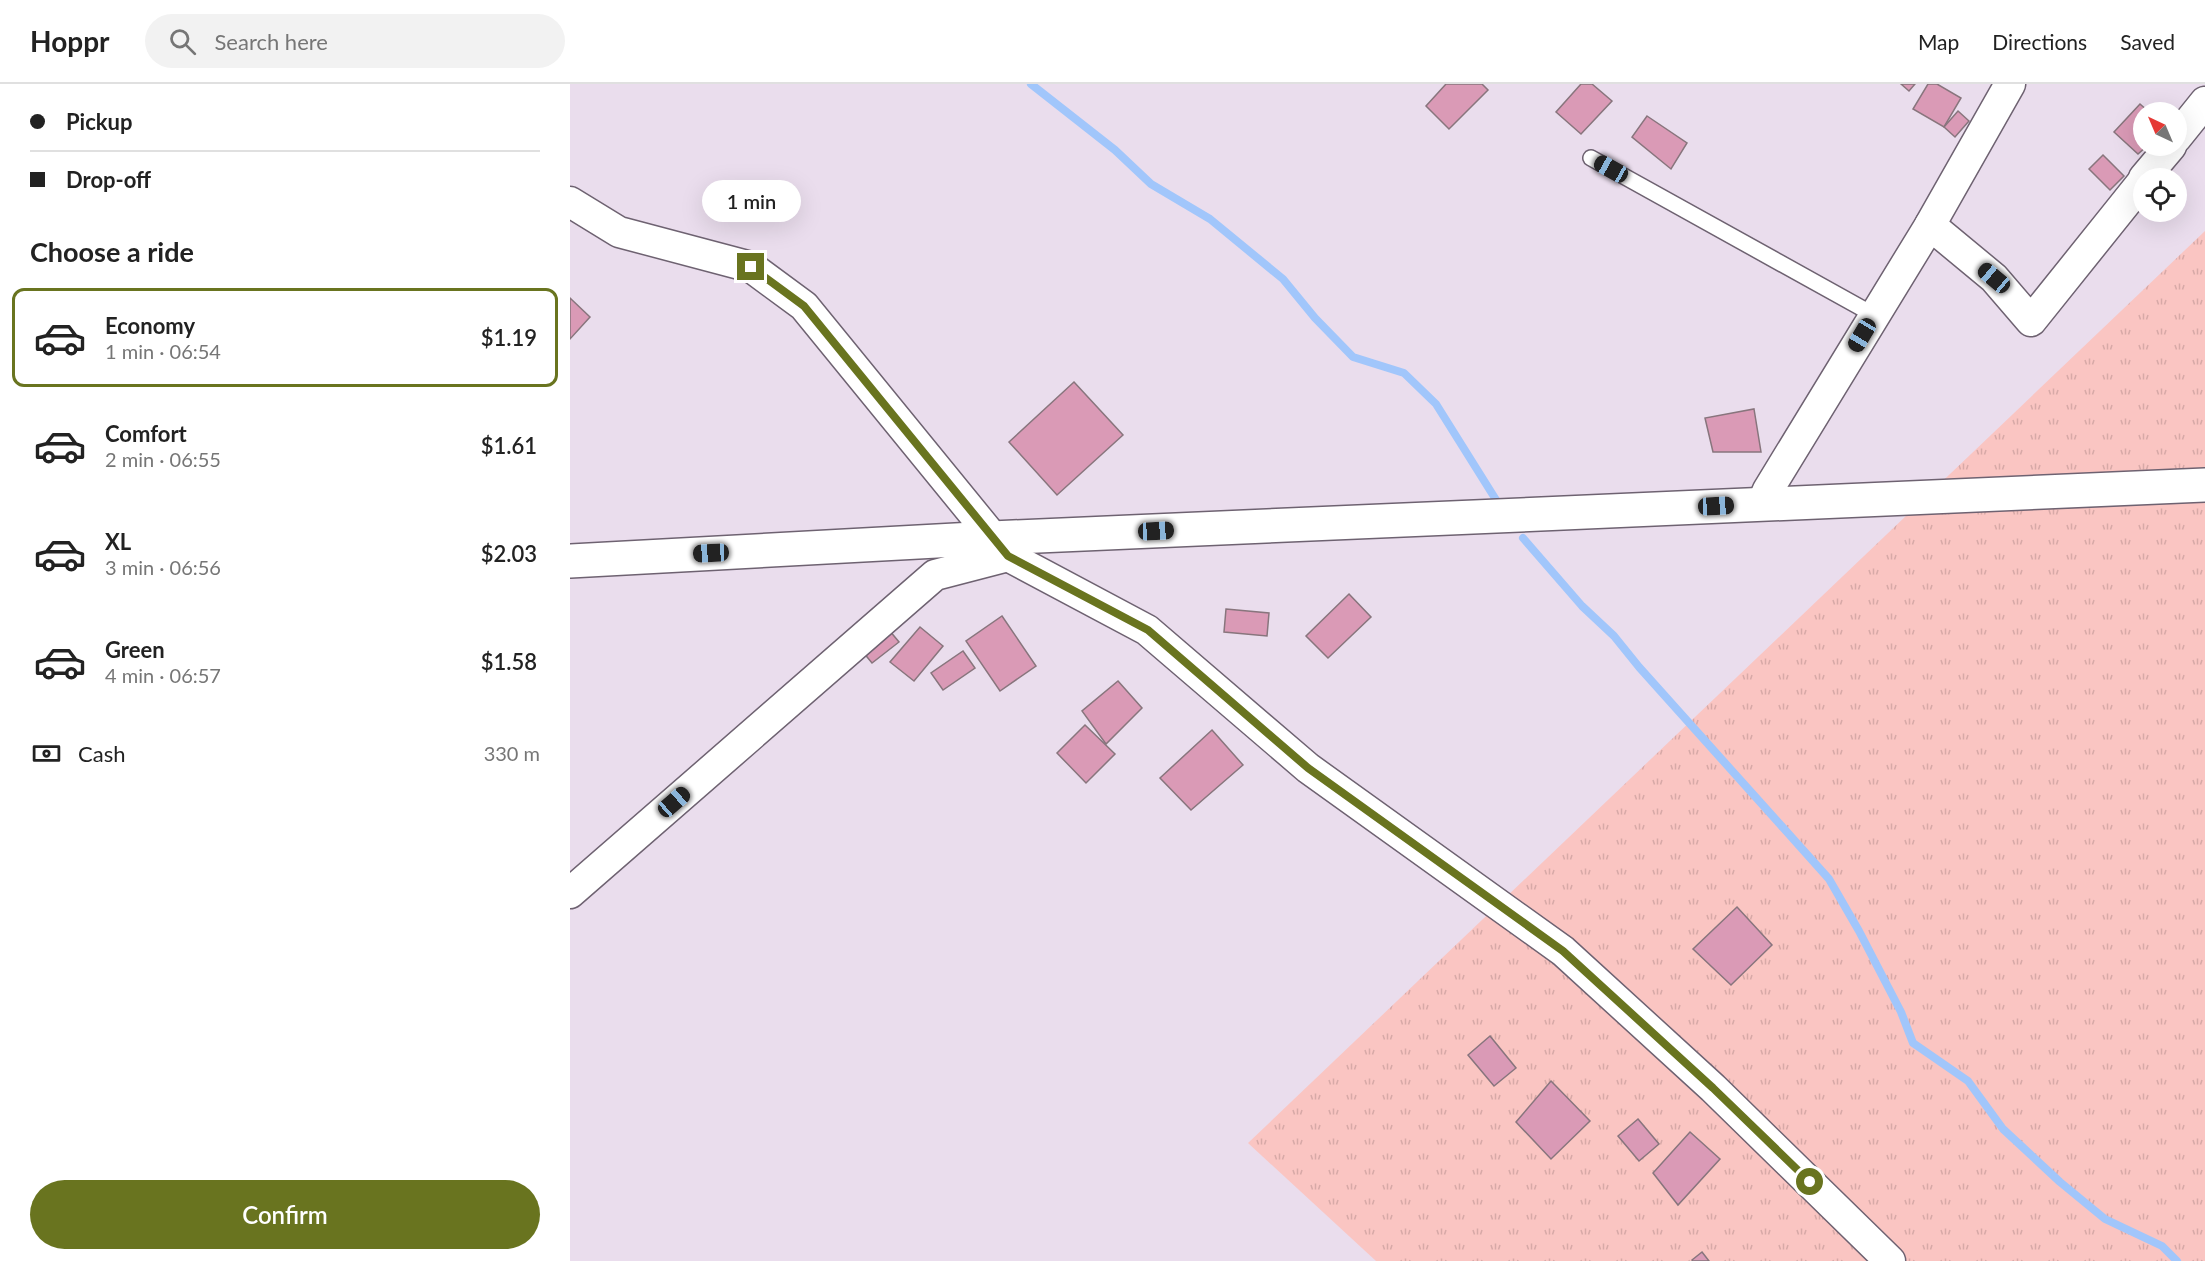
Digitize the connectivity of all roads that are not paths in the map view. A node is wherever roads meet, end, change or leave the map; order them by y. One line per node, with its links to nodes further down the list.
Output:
1 (2010, 84): 9 (street)
2 (2205, 102): 3 (street)
3 (2187, 124)
4 (2162, 156): 6 (street)
5 (1591, 158): 10 (lane)
6 (2153, 168)
7 (2133, 193): 9 (street)
8 (570, 202): 13 (street)
9 (1930, 225): 10 (street)
10 (1874, 315): 12 (street)
11 (2205, 485): 12 (street)
12 (1762, 504): 13 (street)
13 (1000, 547): 14 (street); 15 (street); 16 (street)
14 (570, 561)
15 (570, 893)
16 (1890, 1261)

